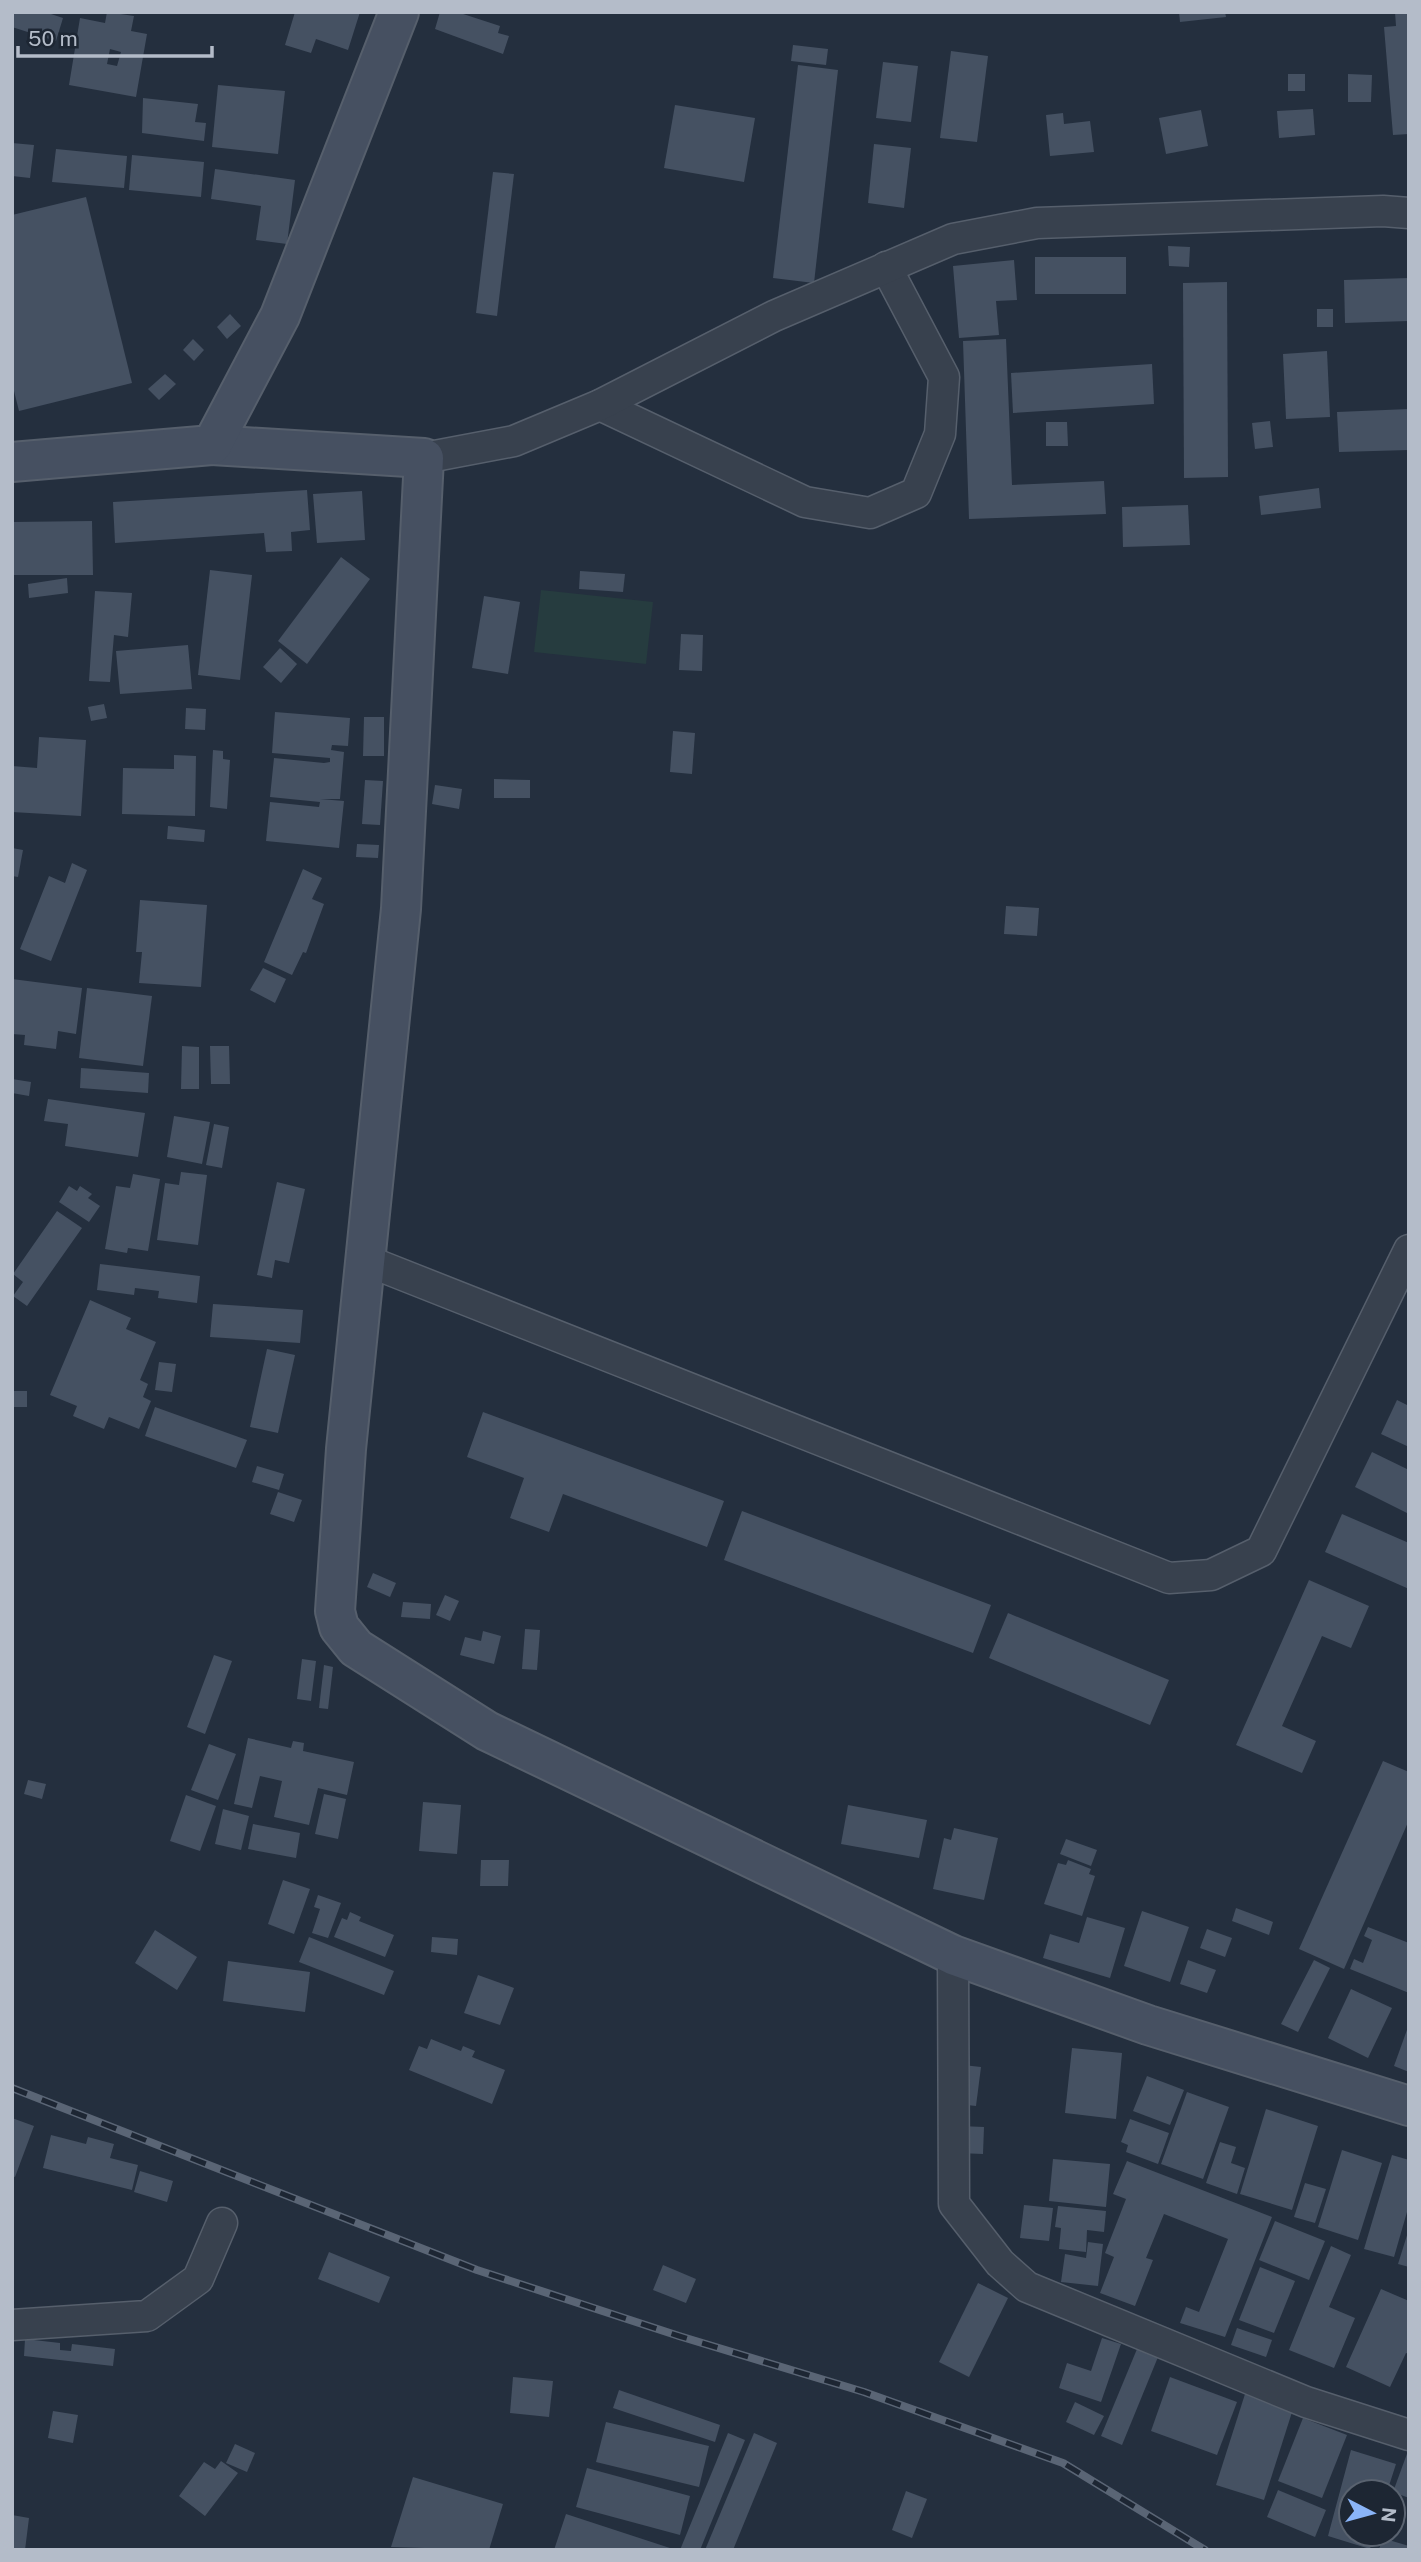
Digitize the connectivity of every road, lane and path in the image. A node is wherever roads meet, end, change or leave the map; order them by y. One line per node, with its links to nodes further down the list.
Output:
1 (399, 12): 5 (street)
2 (1409, 213): 3 (street)
3 (886, 267): 4 (street); 4 (street)
4 (600, 405): 6 (street)
5 (212, 445): 6 (street); 7 (street)
6 (424, 458): 9 (street)
7 (12, 462)
8 (1409, 1250): 9 (street)
9 (365, 1261): 10 (street)
10 (953, 1955): 11 (street); 14 (street)
11 (1409, 2106)
12 (222, 2222): 13 (street)
13 (12, 2325)
14 (1409, 2435)

